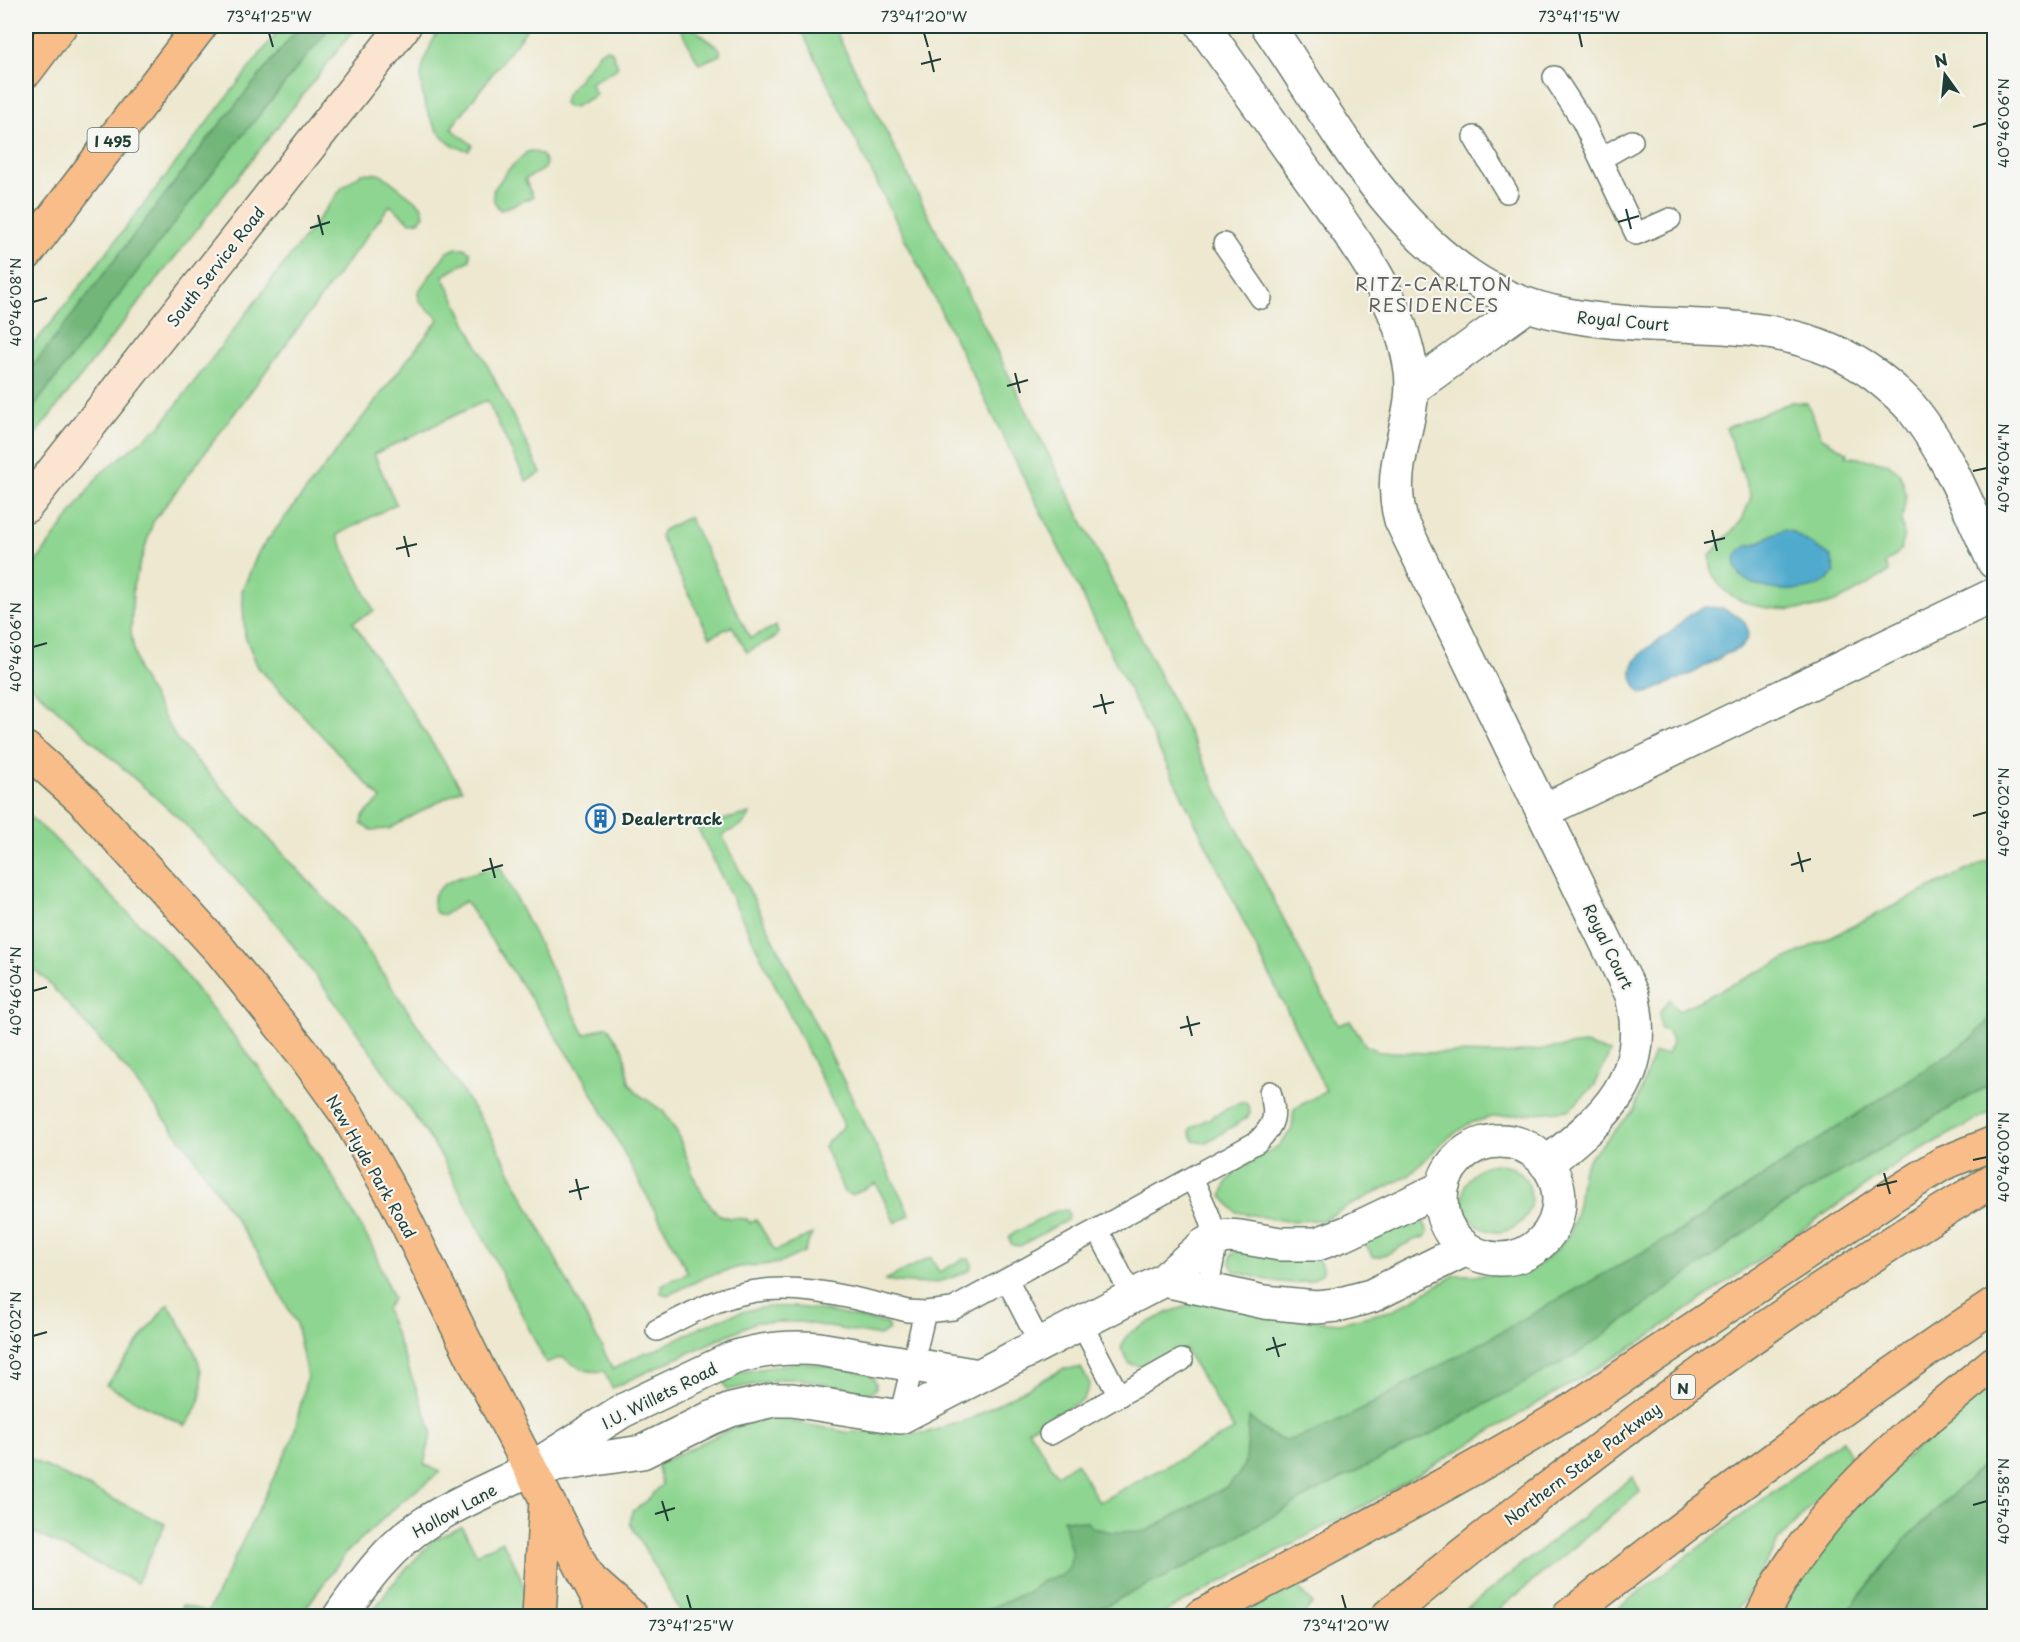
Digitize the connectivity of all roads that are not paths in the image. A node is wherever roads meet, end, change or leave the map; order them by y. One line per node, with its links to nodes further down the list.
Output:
1 (60, 26): 6 (main road)
2 (200, 26): 14 (main road, I 495)
3 (404, 26): 18 (main road, South Service Road)
4 (1203, 26): 17 (street, Royal Court)
5 (1268, 26): 16 (street, Royal Court)
6 (26, 71)
7 (1554, 77): 10 (lane)
8 (1474, 137): 11 (lane)
9 (1632, 141): 10 (lane)
10 (1602, 158): 12 (lane)
11 (1506, 192)
12 (1670, 219)
13 (1224, 244): 15 (lane)
14 (26, 254)
15 (1261, 298)
16 (1528, 304): 17 (street); 19 (street, Royal Court)
17 (1413, 388): 22 (street, Royal Court)
18 (26, 506)
19 (1995, 562)
20 (1995, 595): 22 (street)
21 (26, 749): 48 (main road, New Hyde Park Road)
22 (1543, 811): 25 (street, Royal Court)
23 (1270, 1092): 26 (lane)
24 (1995, 1143): 55 (main road)
25 (1546, 1164): 28 (street); 31 (street)
26 (1192, 1178): 29 (lane); 30 (lane)
27 (1995, 1180): 56 (main road, Northern State Parkway / N)
28 (1442, 1188): 30 (street); 31 (street)
29 (1098, 1230): 32 (lane); 35 (lane)
30 (1215, 1239): 33 (street); 34 (lane)
31 (1466, 1249): 34 (street)
32 (1007, 1280): 37 (lane); 40 (lane)
33 (1164, 1280): 34 (street); 35 (street)
34 (1207, 1290)
35 (1132, 1297): 38 (street)
36 (1995, 1305): 57 (main road)
37 (925, 1312): 39 (lane); 43 (lane)
38 (1081, 1323): 40 (street); 45 (lane)
39 (657, 1330)
40 (1041, 1344): 44 (street)
41 (1182, 1360): 45 (lane)
42 (1995, 1363): 58 (main road)
43 (912, 1366): 44 (street, I.U. Willets Road); 46 (lane); 48 (street, I.U. Willets Road)
44 (979, 1376): 46 (street)
45 (1119, 1396): 47 (lane)
46 (900, 1417): 48 (street)
47 (1050, 1434)
48 (531, 1469): 49 (main road, New Hyde Park Road); 51 (street, Hollow Lane)
49 (546, 1500): 50 (main road, New Hyde Park Road); 52 (main road)
50 (588, 1578): 53 (main road, New Hyde Park Road); 54 (main road)
51 (340, 1617)
52 (538, 1617)
53 (608, 1617)
54 (631, 1617)
55 (1201, 1617)
56 (1388, 1617)
57 (1569, 1617)
58 (1762, 1617)

